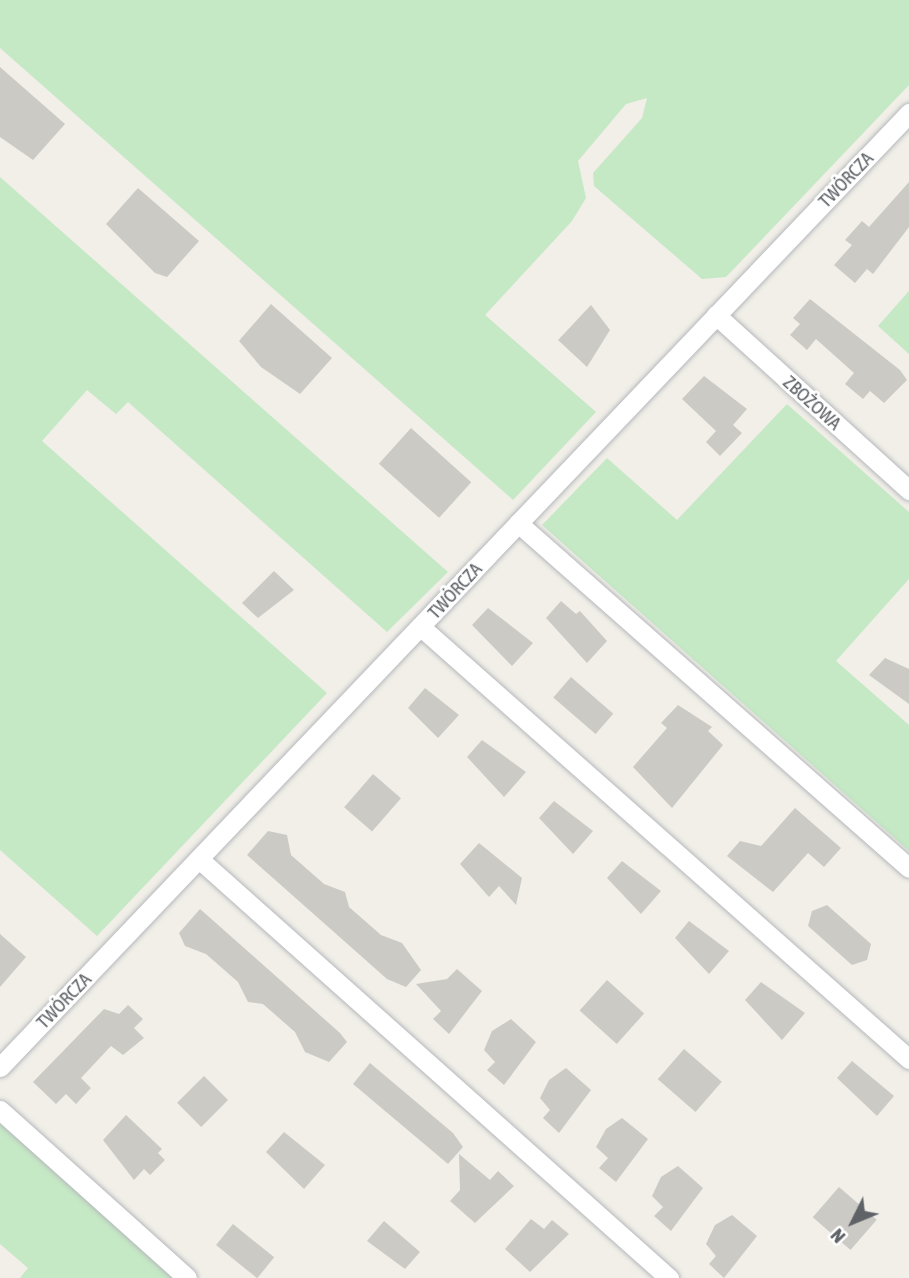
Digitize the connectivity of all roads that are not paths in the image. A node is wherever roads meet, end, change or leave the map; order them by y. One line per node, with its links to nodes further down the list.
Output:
1 (909, 113): 2 (street, TWÓRCZA)
2 (716, 315): 3 (street, ZBOŻOWA); 4 (street, TWÓRCZA)
3 (909, 491)
4 (518, 523): 5 (street, TWÓRCZA); 7 (street)
5 (421, 627): 6 (street, TWÓRCZA); 8 (street)
6 (199, 859): 9 (street, TWÓRCZA); 12 (street)
7 (909, 868)
8 (909, 1059)
9 (0, 1067)
10 (0, 1110): 11 (street)
11 (187, 1278)
12 (669, 1278)

